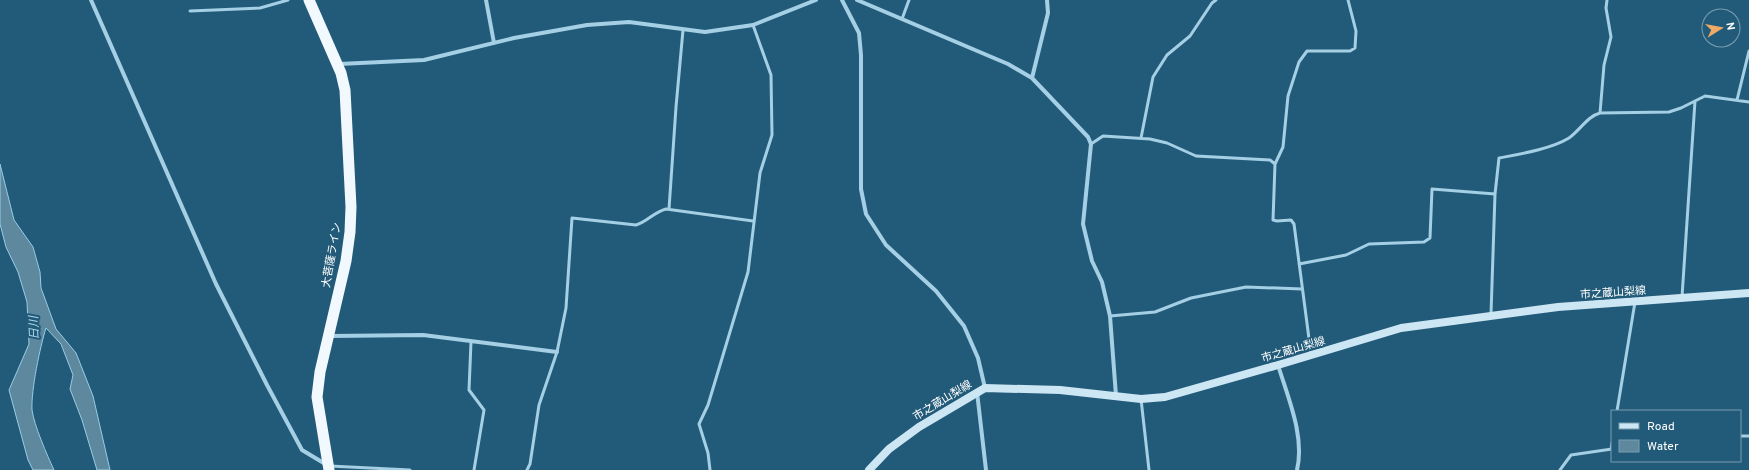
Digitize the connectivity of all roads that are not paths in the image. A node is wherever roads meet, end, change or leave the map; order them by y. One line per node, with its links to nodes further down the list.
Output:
1 (91, 0): 49 (street)
2 (288, 0): 13 (lane)
3 (309, 0): 19 (highway, 大菩薩ライン)
4 (486, 0): 17 (street)
5 (816, 0): 15 (street)
6 (842, 0): 43 (street)
7 (857, 0): 14 (street)
8 (909, 0): 14 (lane)
9 (1047, 0): 20 (street)
10 (1216, 0): 25 (lane)
11 (1348, 0): 27 (lane)
12 (1607, 0): 24 (lane)
13 (190, 11)
14 (902, 19): 20 (street)
15 (753, 25): 16 (street); 30 (lane)
16 (683, 30): 17 (street); 29 (lane)
17 (494, 43): 19 (street)
18 (1749, 51): 21 (lane)
19 (336, 64): 38 (highway, 大菩薩ライン)
20 (1032, 78): 26 (street)
21 (1737, 100): 22 (lane); 23 (lane)
22 (1695, 101): 24 (lane); 34 (lane)
23 (1749, 102)
24 (1600, 113): 28 (lane)
25 (1141, 138): 26 (lane); 27 (lane)
26 (1091, 144): 37 (street)
27 (1276, 164): 31 (lane)
28 (1495, 194): 31 (lane); 36 (lane)
29 (669, 209): 30 (lane); 40 (lane)
30 (753, 221): 53 (lane)
31 (1299, 264): 32 (lane)
32 (1302, 289): 37 (lane); 41 (lane)
33 (1749, 293): 34 (main road, 市之蔵山梨線)
34 (1681, 298): 35 (main road, 市之蔵山梨線)
35 (1635, 301): 36 (main road, 市之蔵山梨線); 47 (lane)
36 (1491, 315): 41 (main road, 市之蔵山梨線)
37 (1110, 316): 45 (street)
38 (328, 336): 39 (street); 49 (highway, 大菩薩ライン)
39 (471, 342): 40 (street); 51 (lane)
40 (557, 352): 52 (lane)
41 (1312, 355): 42 (main road, 市之蔵山梨線)
42 (1278, 365): 46 (main road, 市之蔵山梨線); 57 (street)
43 (985, 388): 44 (main road, 市之蔵山梨線); 45 (main road, 市之蔵山梨線)
44 (977, 392): 54 (main road, 市之蔵山梨線); 55 (street)
45 (1116, 396): 46 (main road, 市之蔵山梨線)
46 (1141, 399): 56 (lane)
47 (1617, 410)
48 (1611, 449): 58 (lane)
49 (329, 468): 50 (lane)
50 (410, 470)
51 (474, 470)
52 (527, 470)
53 (710, 470)
54 (869, 470)
55 (986, 470)
56 (1149, 470)
57 (1297, 470)
58 (1560, 470)

